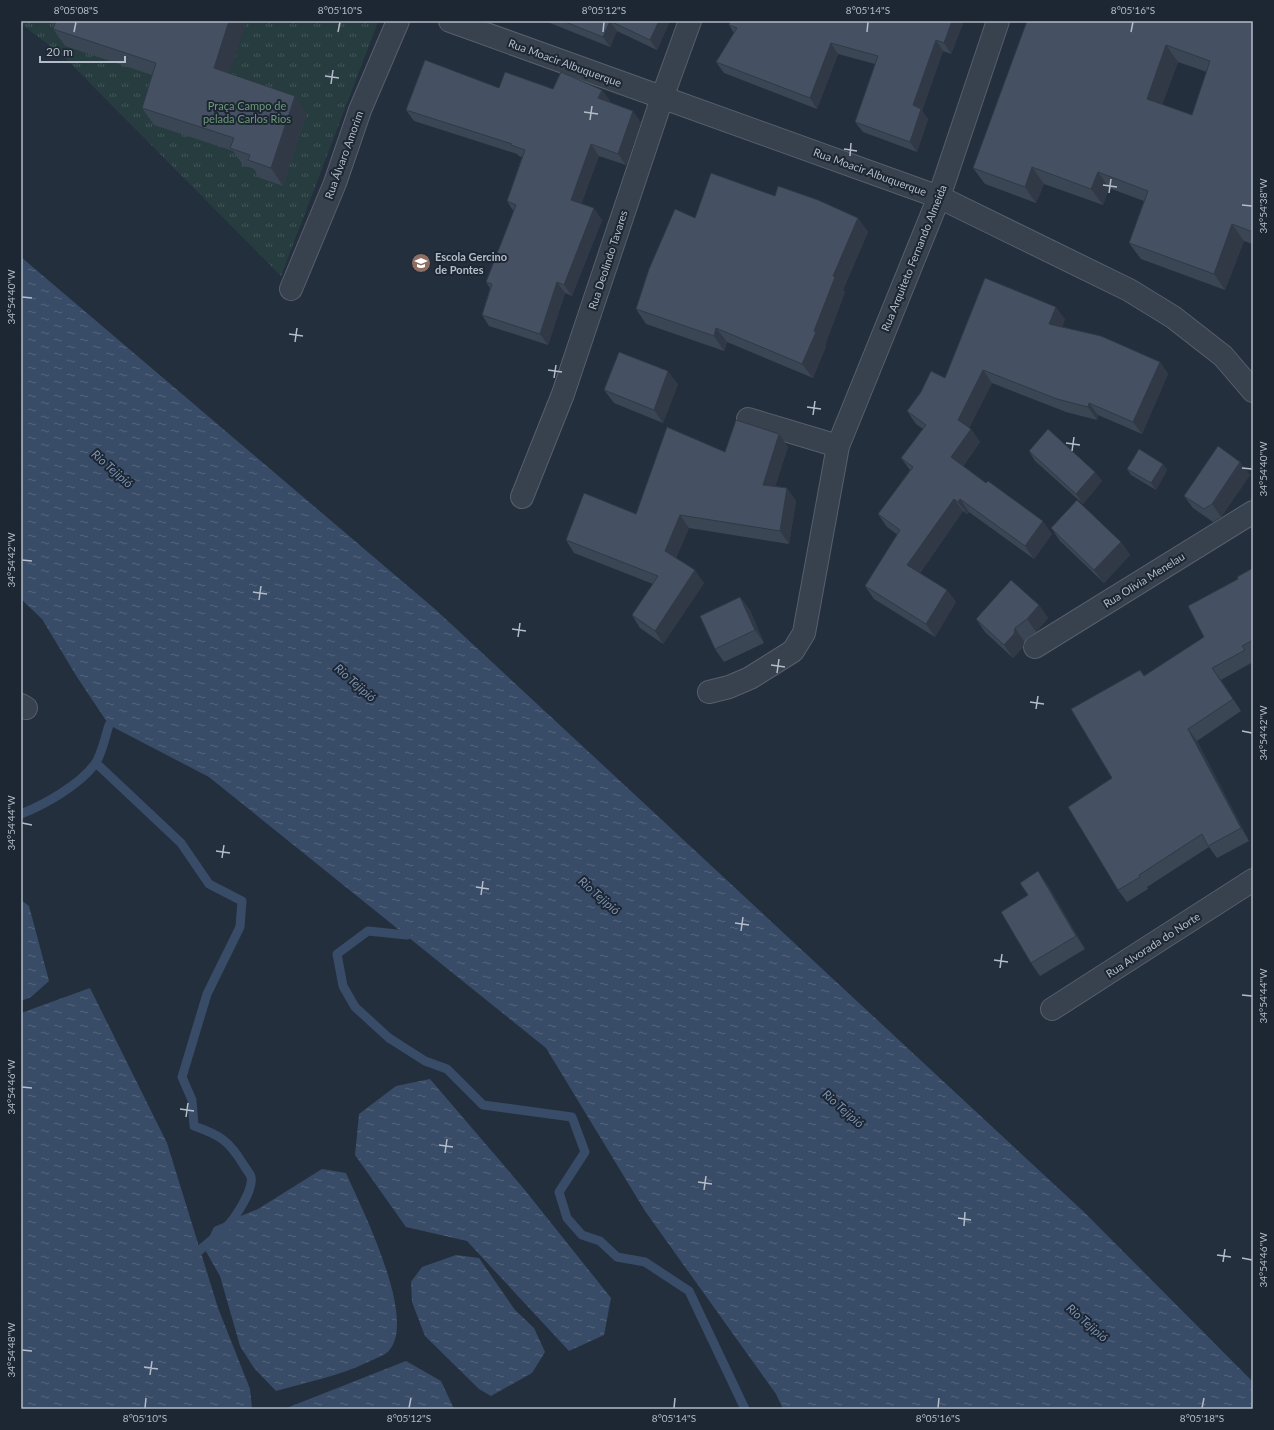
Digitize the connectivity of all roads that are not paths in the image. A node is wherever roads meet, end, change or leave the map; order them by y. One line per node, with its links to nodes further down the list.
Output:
1 (398, 21): 7 (street, Rua Álvaro Amorim)
2 (450, 21): 5 (street, Rua Moacir Albuquerque)
3 (690, 21): 5 (street, Rua Deolindo Tavares)
4 (998, 21): 6 (street, Rua Arquiteto Fernando Almeida)
5 (662, 98): 6 (street, Rua Moacir Albuquerque); 11 (street, Rua Deolindo Tavares)
6 (939, 197): 8 (street, Rua Moacir Albuquerque); 10 (street, Rua Arquiteto Fernando Almeida)
7 (291, 289)
8 (1253, 391)
9 (748, 419): 10 (street)
10 (838, 446): 14 (street, Rua Arquiteto Fernando Almeida)
11 (522, 497)
12 (1253, 512): 13 (street, Rua Olivia Menelau)
13 (1035, 647)
14 (708, 692)
15 (1253, 880): 16 (street, Rua Alvorada do Norte)
16 (1052, 1009)

